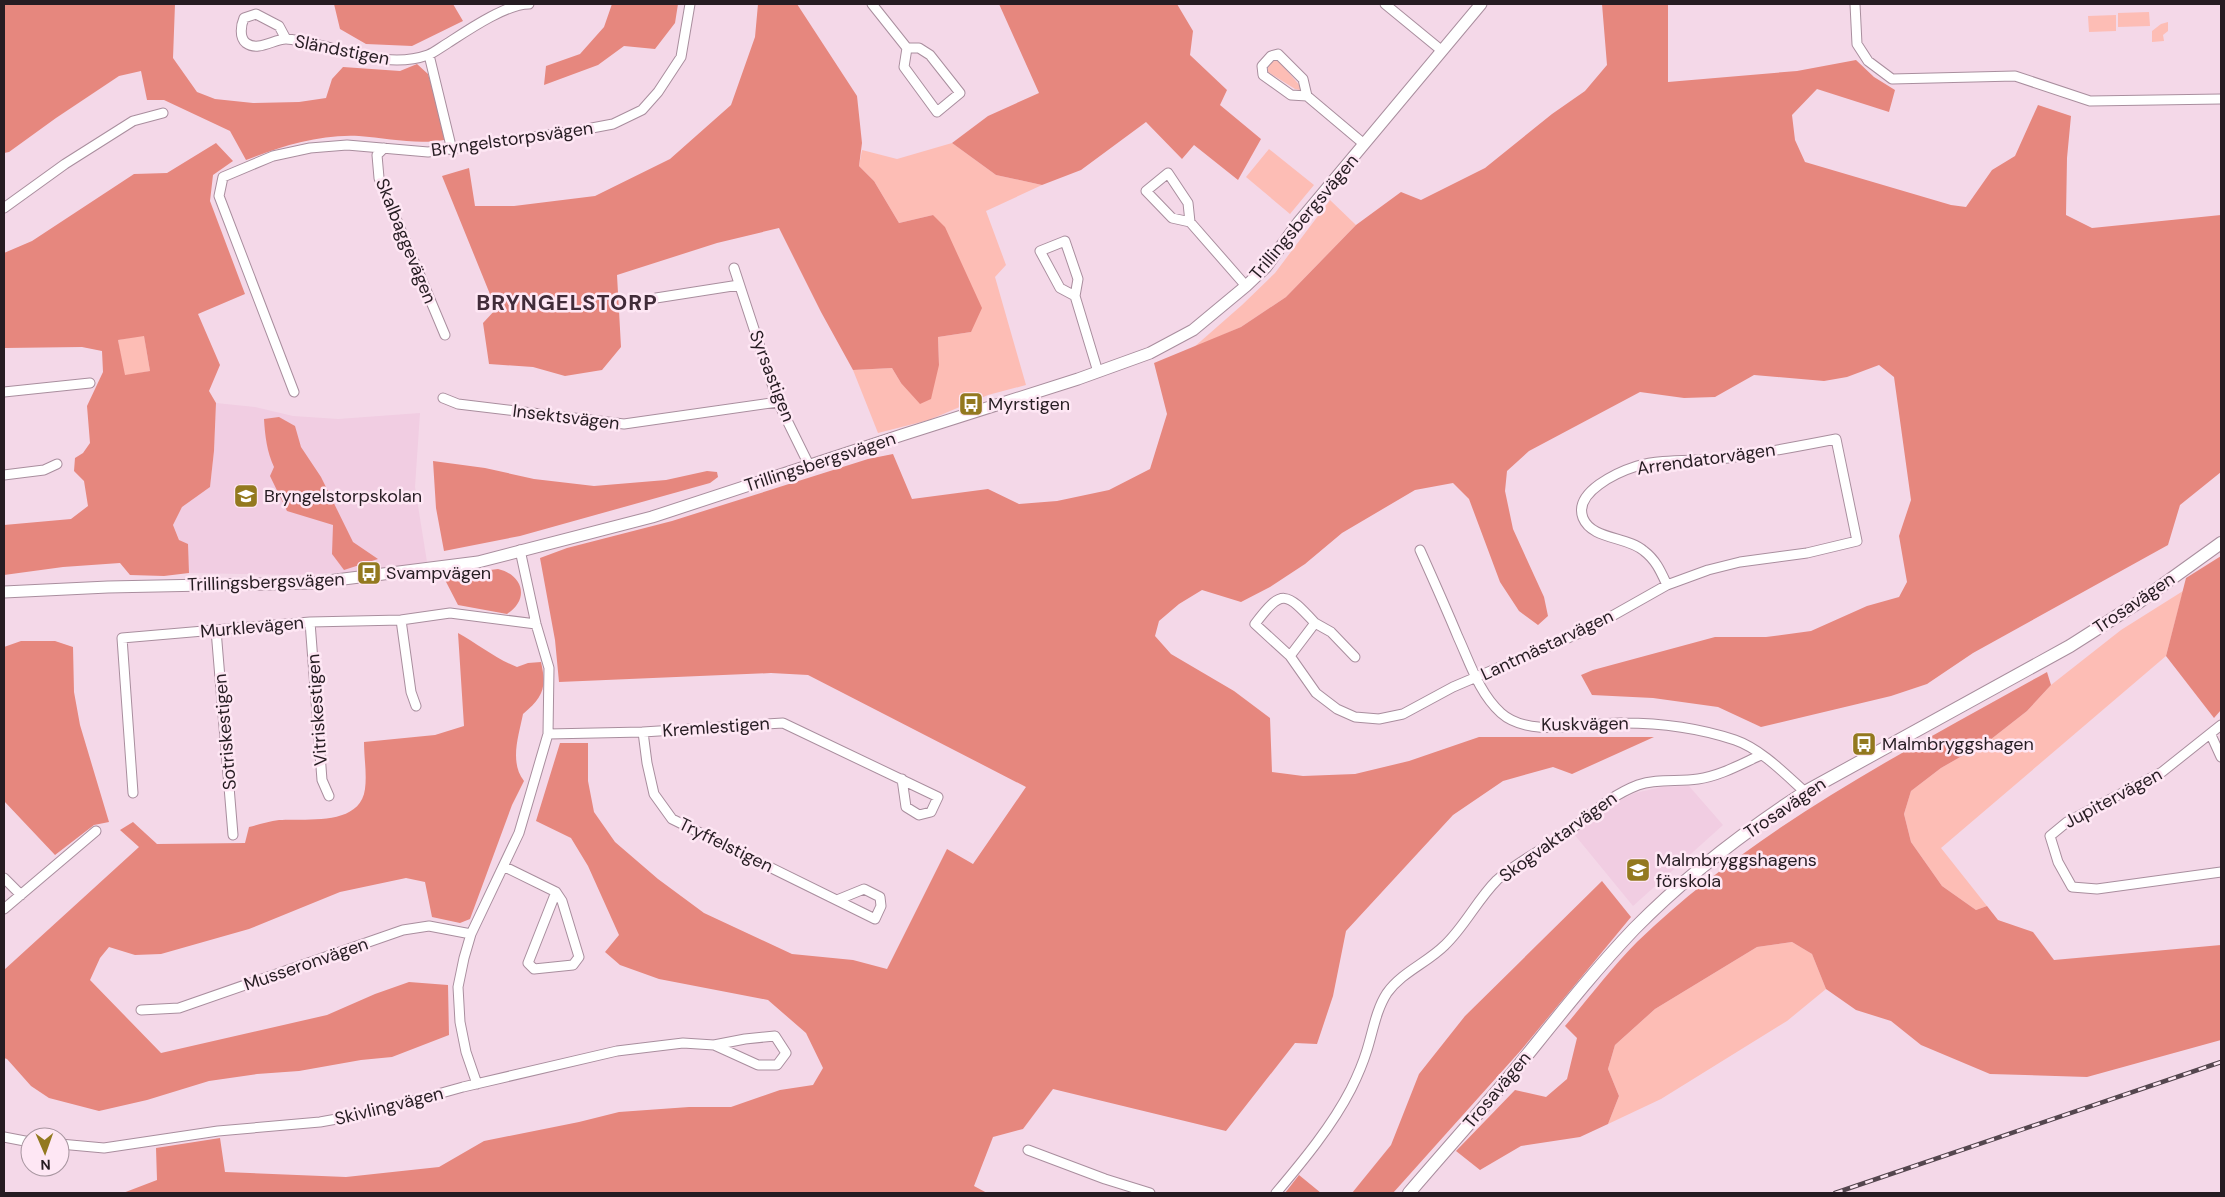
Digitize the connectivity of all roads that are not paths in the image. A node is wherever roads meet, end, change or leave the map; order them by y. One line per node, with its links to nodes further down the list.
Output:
1 (521, 4): 2 (street, Sländstigen); 11 (street, Sländstigen)
2 (529, 4)
3 (690, 4): 17 (street, Bryngelstorpsvägen)
4 (872, 4): 9 (street)
5 (1387, 4): 10 (street)
6 (1481, 4): 10 (street, Trillingsbergsvägen)
7 (1855, 4): 13 (street)
8 (286, 39): 8 (street, Sländstigen); 11 (street, Sländstigen)
9 (906, 48): 9 (street)
10 (1441, 50): 15 (street, Trillingsbergsvägen)
11 (429, 54): 17 (street)
12 (1307, 96): 12 (street); 15 (street)
13 (2221, 98)
14 (163, 113): 18 (street)
15 (1364, 144): 22 (street, Trillingsbergsvägen)
16 (384, 148): 17 (street, Bryngelstorpsvägen); 25 (street, Skalbaggevägen); 29 (street, Bryngelstorpsvägen)
17 (452, 150)
18 (4, 208)
19 (1190, 222): 19 (street); 22 (street)
20 (734, 268): 21 (street, Syrsastigen)
21 (739, 285): 24 (street); 31 (street, Syrsastigen)
22 (1246, 286): 26 (street, Trillingsbergsvägen)
23 (1076, 296): 23 (street); 26 (street)
24 (656, 298)
25 (445, 335)
26 (1098, 372): 33 (street, Trillingsbergsvägen)
27 (90, 383): 28 (street)
28 (4, 392)
29 (294, 392)
30 (443, 398): 31 (street, Insektsvägen)
31 (778, 402): 33 (street, Syrsastigen)
32 (57, 464): 34 (street)
33 (809, 465): 37 (street, Trillingsbergsvägen)
34 (4, 475)
35 (1857, 541): 39 (street, Lantmästarvägen); 39 (street, Arrendatorvägen)
36 (2221, 542): 57 (main road, Trosavägen)
37 (520, 550): 40 (street, Trillingsbergsvägen); 44 (street)
38 (1420, 550): 48 (street, Kuskvägen)
39 (1667, 585): 48 (street, Lantmästarvägen)
40 (4, 592)
41 (401, 620): 42 (street, Murklevägen); 44 (street, Murklevägen); 49 (street)
42 (310, 622): 45 (street, Murklevägen); 59 (street, Vitriskestigen)
43 (1315, 623): 46 (street); 46 (street, Lantmästarvägen); 47 (street, Lantmästarvägen)
44 (536, 624): 52 (street)
45 (216, 630): 58 (street, Murklevägen); 61 (street, Sotriskestigen)
46 (1290, 656): 48 (street, Lantmästarvägen)
47 (1355, 657)
48 (1476, 677): 54 (street, Kuskvägen)
49 (416, 706)
50 (2221, 725): 53 (street, Jupitervägen)
51 (643, 732): 52 (street, Kremlestigen); 56 (street, Kremlestigen); 67 (street, Tryffelstigen)
52 (548, 734): 62 (street)
53 (2211, 736): 55 (street); 63 (street, Jupitervägen)
54 (1761, 755): 57 (street, Kuskvägen); 78 (street, Skogvaktarvägen)
55 (2221, 757)
56 (902, 780): 56 (street, Kremlestigen)
57 (1805, 792): 79 (main road, Trosavägen)
58 (133, 793)
59 (328, 796)
60 (96, 831): 66 (street)
61 (233, 835)
62 (504, 867): 65 (street); 69 (street)
63 (2221, 872)
64 (4, 878): 66 (street)
65 (556, 892): 65 (street)
66 (21, 895): 68 (street)
67 (837, 900): 67 (street, Tryffelstigen)
68 (4, 909)
69 (471, 934): 70 (street, Musseronvägen); 72 (street)
70 (141, 1010)
71 (714, 1045): 71 (street, Skivlingvägen); 72 (street, Skivlingvägen)
72 (477, 1084): 75 (street, Skivlingvägen)
73 (4, 1137): 74 (street)
74 (20, 1140)
75 (70, 1145)
76 (1028, 1150): 77 (street)
77 (1150, 1193)
78 (1276, 1193)
79 (1409, 1193)

